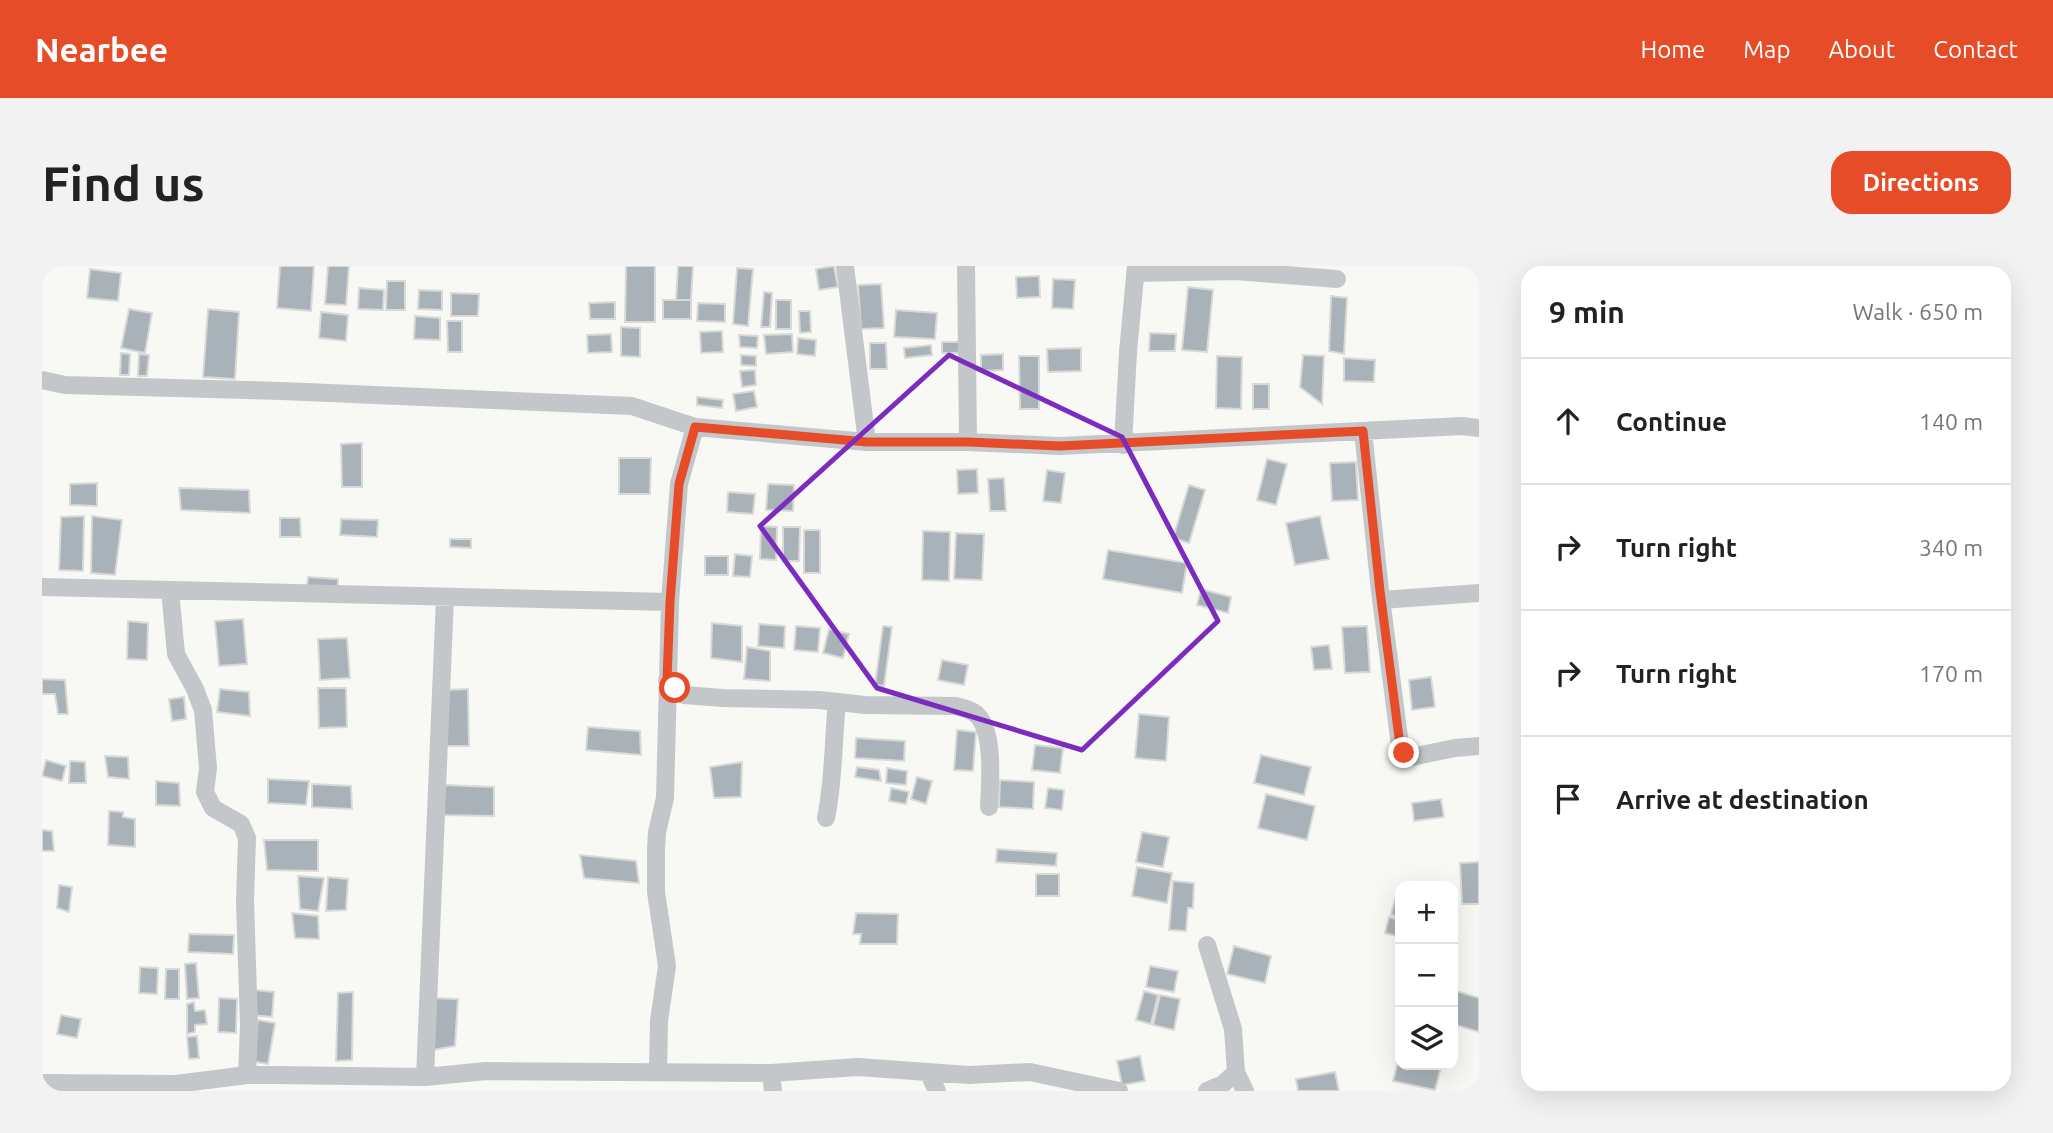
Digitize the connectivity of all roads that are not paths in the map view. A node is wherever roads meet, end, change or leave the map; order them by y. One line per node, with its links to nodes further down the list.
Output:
1 (845, 266): 9 (street)
2 (966, 266): 10 (street)
3 (1135, 270): 4 (street); 11 (street)
4 (1337, 279)
5 (42, 380): 6 (street)
6 (695, 427): 9 (street); 17 (street)
7 (1479, 428): 8 (street)
8 (1363, 431): 11 (street); 16 (street)
9 (867, 442): 10 (street)
10 (968, 442): 11 (street)
11 (1123, 445)
12 (42, 587): 13 (street)
13 (170, 590): 15 (street); 27 (street)
14 (1479, 593): 16 (street)
15 (445, 597): 17 (street); 28 (street)
16 (1381, 600): 20 (street)
17 (670, 602): 18 (street)
18 (667, 680): 19 (street); 24 (street)
19 (837, 702): 21 (street); 22 (street)
20 (1479, 746)
21 (989, 807)
22 (827, 818)
23 (1208, 946): 25 (street)
24 (658, 1071): 28 (street); 29 (street)
25 (1236, 1072): 34 (street); 35 (street)
26 (929, 1073): 29 (street); 32 (street); 33 (street)
27 (247, 1075): 30 (street); 31 (street)
28 (425, 1077): 31 (street)
29 (772, 1082)
30 (42, 1083)
31 (275, 1083)
32 (937, 1091)
33 (1119, 1091)
34 (1208, 1091)
35 (1245, 1091)

